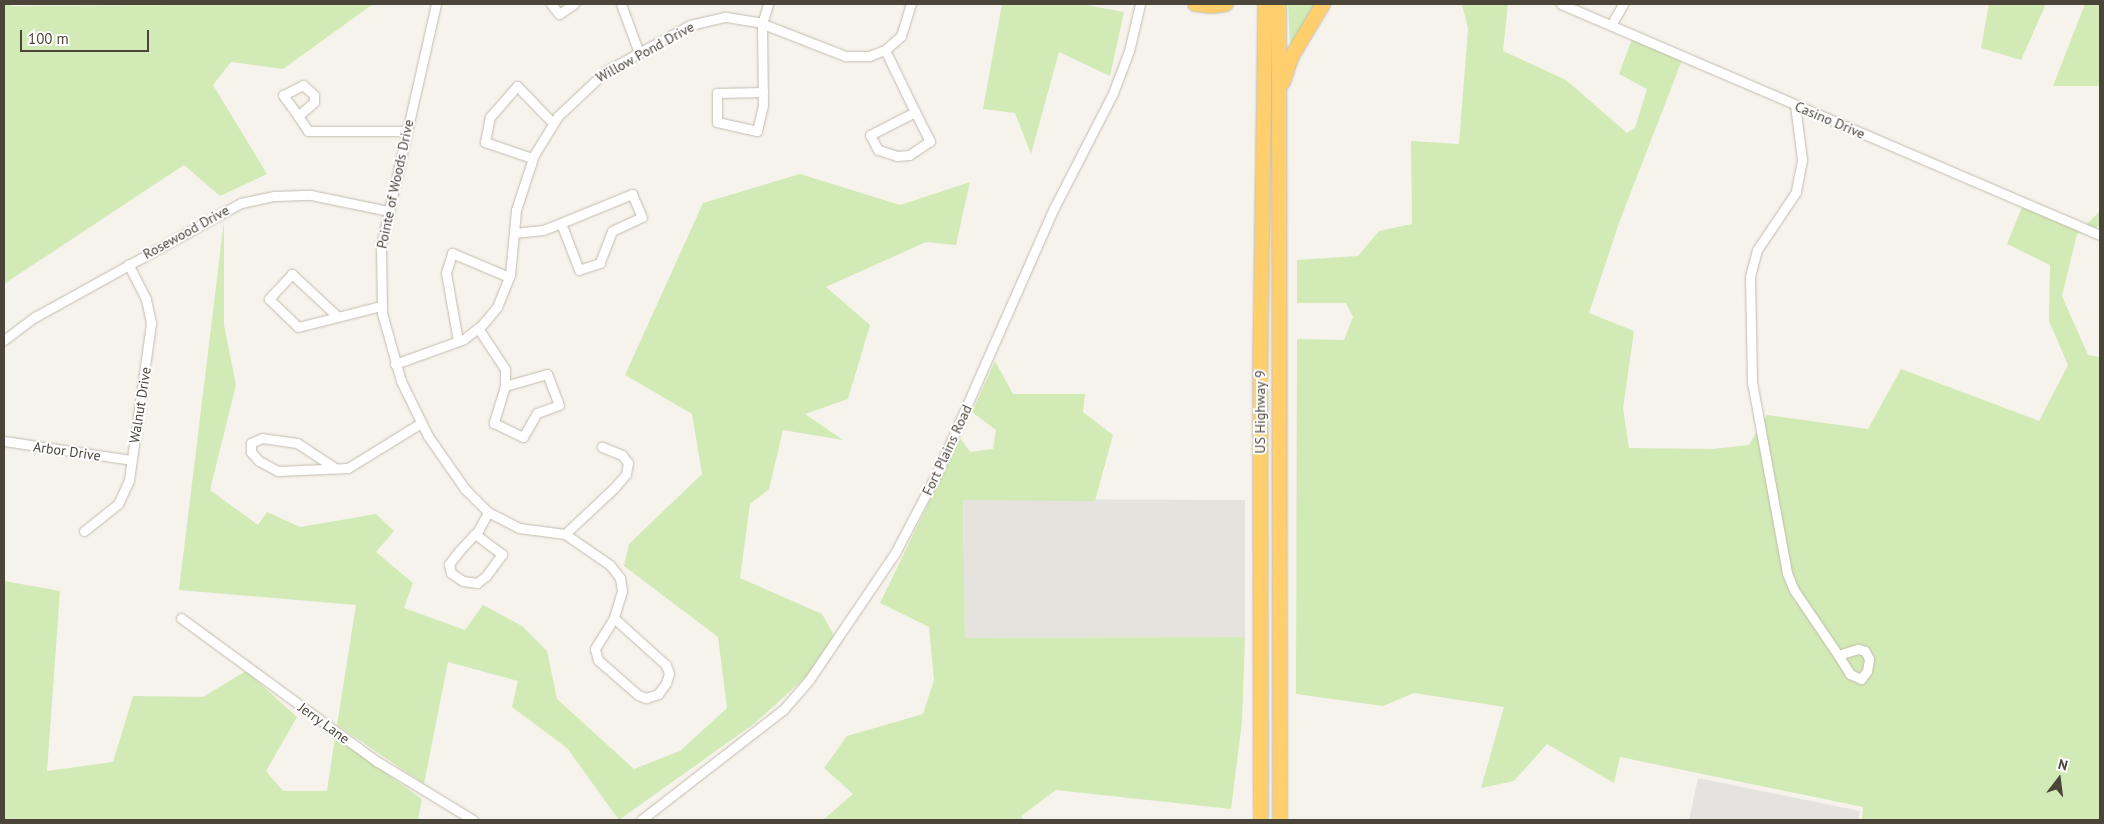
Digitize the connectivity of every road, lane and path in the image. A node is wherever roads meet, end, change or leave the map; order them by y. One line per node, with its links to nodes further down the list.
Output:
1 (436, 4): 25 (street, Pointe of Woods Drive)
2 (551, 4): 3 (street)
3 (574, 4)
4 (621, 4): 18 (street)
5 (768, 4): 15 (street)
6 (911, 4): 17 (street)
7 (1140, 4): 53 (street, Fort Plains Road)
8 (1195, 4): 9 (highway)
9 (1226, 4)
10 (1265, 4): 54 (highway, US Highway 9)
11 (1279, 4): 20 (highway, US Highway 9)
12 (1323, 4): 20 (highway)
13 (1561, 4): 16 (street, Casino Drive)
14 (1623, 4): 16 (street)
15 (762, 24): 17 (street, Willow Pond Drive); 18 (street, Willow Pond Drive); 19 (street)
16 (1611, 25): 21 (street, Casino Drive)
17 (884, 50): 22 (street)
18 (639, 53): 24 (street, Willow Pond Drive)
19 (763, 92): 19 (street)
20 (1279, 92): 55 (highway, US Highway 9)
21 (1795, 105): 30 (street, Casino Drive); 51 (street)
22 (915, 112): 22 (street)
23 (298, 116): 25 (street)
24 (553, 123): 26 (street, Willow Pond Drive); 26 (street)
25 (407, 130): 27 (street, Pointe of Woods Drive)
26 (532, 158): 29 (street, Willow Pond Drive)
27 (388, 211): 31 (street, Rosewood Drive); 33 (street, Pointe of Woods Drive)
28 (561, 223): 28 (street); 29 (street)
29 (514, 234): 32 (street, Willow Pond Drive)
30 (2100, 235)
31 (128, 264): 36 (street, Rosewood Drive); 43 (street, Walnut Drive)
32 (509, 278): 35 (street, Willow Pond Drive); 37 (street)
33 (381, 306): 34 (street); 38 (street, Pointe of Woods Drive)
34 (337, 316): 34 (street)
35 (478, 328): 37 (street, Willow Pond Drive); 39 (street)
36 (4, 340)
37 (458, 341): 38 (street, Willow Pond Drive)
38 (395, 364): 40 (street, Pointe of Woods Drive)
39 (505, 386): 39 (street)
40 (421, 423): 44 (street); 45 (street, Pointe of Woods Drive)
41 (4, 441): 43 (street, Arbor Drive)
42 (602, 447): 48 (street)
43 (131, 460): 46 (street, Walnut Drive)
44 (335, 468): 44 (street)
45 (488, 512): 47 (street); 48 (street, Pointe of Woods Drive)
46 (84, 531)
47 (475, 534): 47 (street)
48 (565, 534): 50 (street)
49 (181, 618): 52 (street, Jerry Lane)
50 (614, 618): 50 (street)
51 (1838, 655)
52 (473, 820)
53 (641, 820)
54 (1261, 820)
55 (1280, 820)

